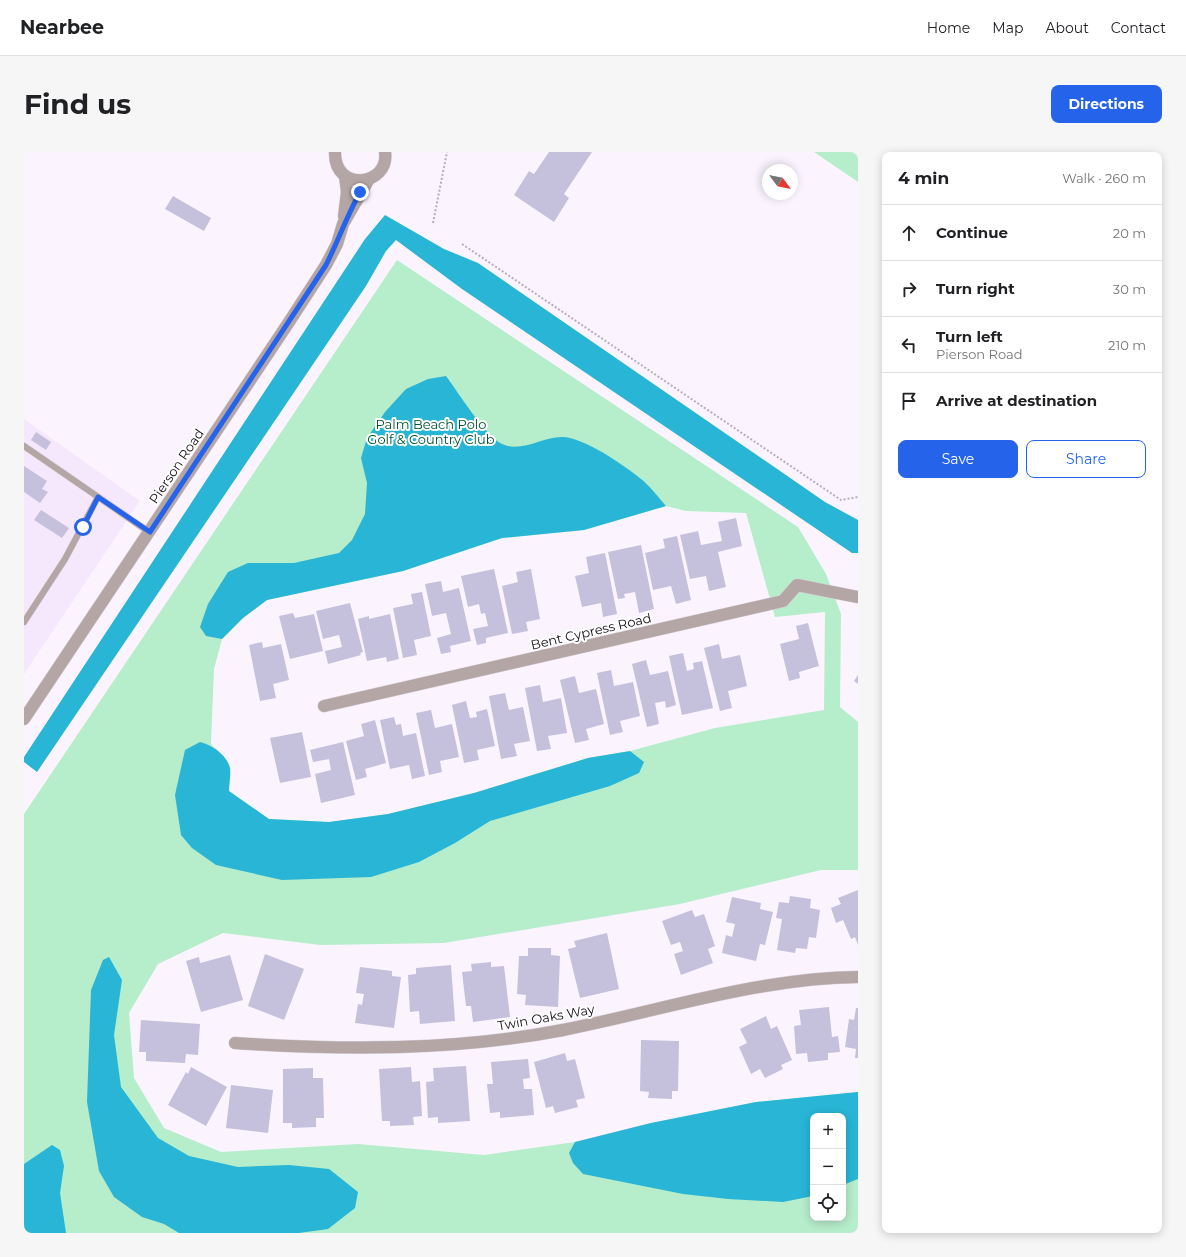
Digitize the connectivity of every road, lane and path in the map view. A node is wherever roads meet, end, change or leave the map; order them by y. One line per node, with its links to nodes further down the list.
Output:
1 (335, 152): 4 (street)
2 (447, 152): 6 (path)
3 (386, 153): 5 (street, Pierson Road)
4 (345, 176): 5 (street); 7 (street, Pierson Road)
5 (369, 179): 7 (street, Pierson Road)
6 (433, 223)
7 (343, 224): 12 (street, Pierson Road)
8 (462, 244): 11 (path)
9 (24, 446): 10 (lane)
10 (98, 497): 12 (lane); 14 (lane)
11 (858, 497)
12 (150, 532): 16 (street, Pierson Road)
13 (858, 597): 15 (street, Bent Cypress Road)
14 (24, 622)
15 (324, 706)
16 (24, 719)
17 (858, 977): 18 (street, Twin Oaks Way)
18 (234, 1043)

